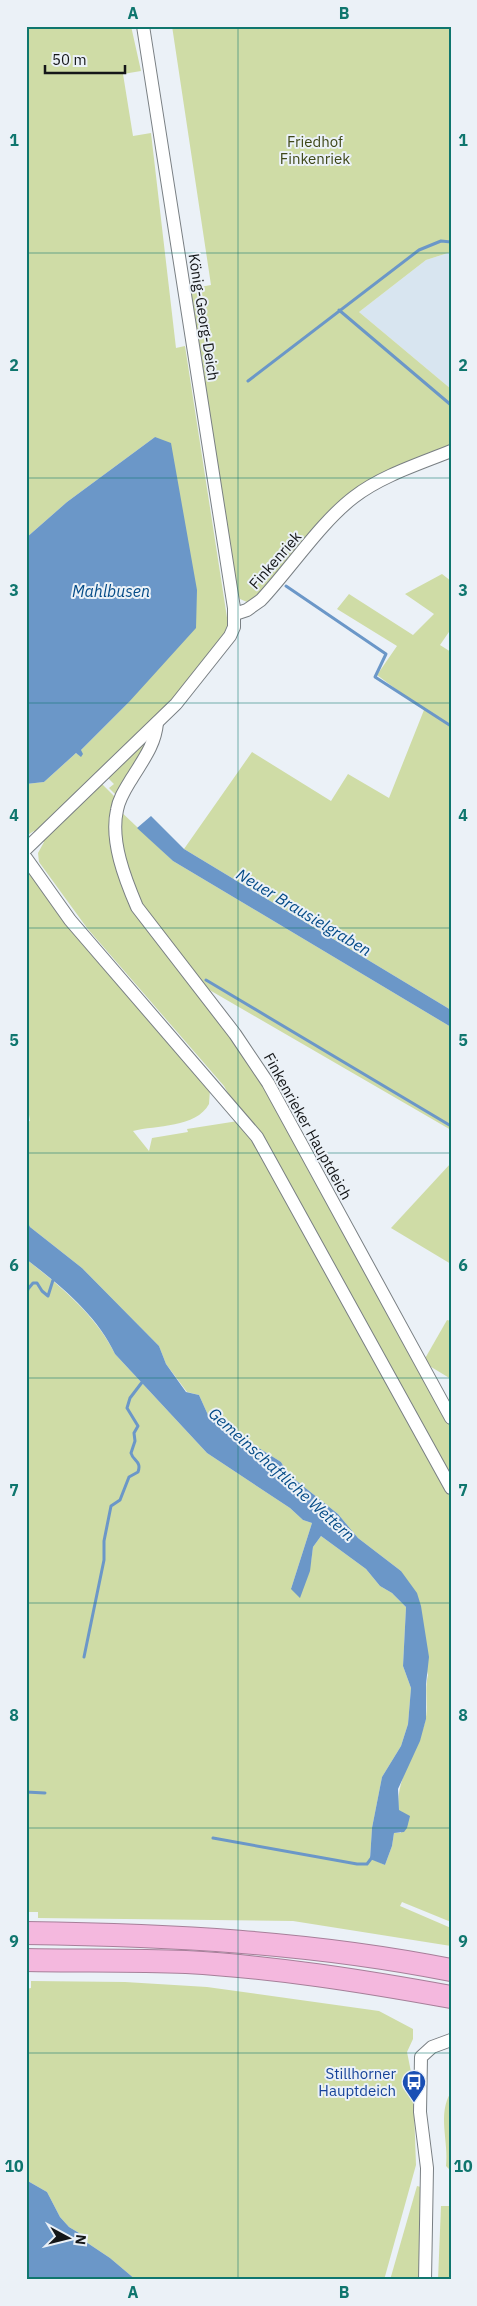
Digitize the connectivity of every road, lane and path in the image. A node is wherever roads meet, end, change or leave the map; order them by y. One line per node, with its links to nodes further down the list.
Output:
1 (143, 26): 3 (street, König-Georg-Deich)
2 (451, 451): 3 (street, Finkenriek)
3 (235, 614): 4 (street)
4 (157, 723): 5 (street); 7 (street, Finkenrieker Hauptdeich)
5 (26, 849)
6 (26, 858): 8 (street)
7 (451, 1418)
8 (451, 1488)
9 (26, 1933): 11 (highway)
10 (26, 1960): 12 (highway)
11 (451, 1970)
12 (451, 1997)
13 (451, 2040): 14 (street)
14 (425, 2280)

